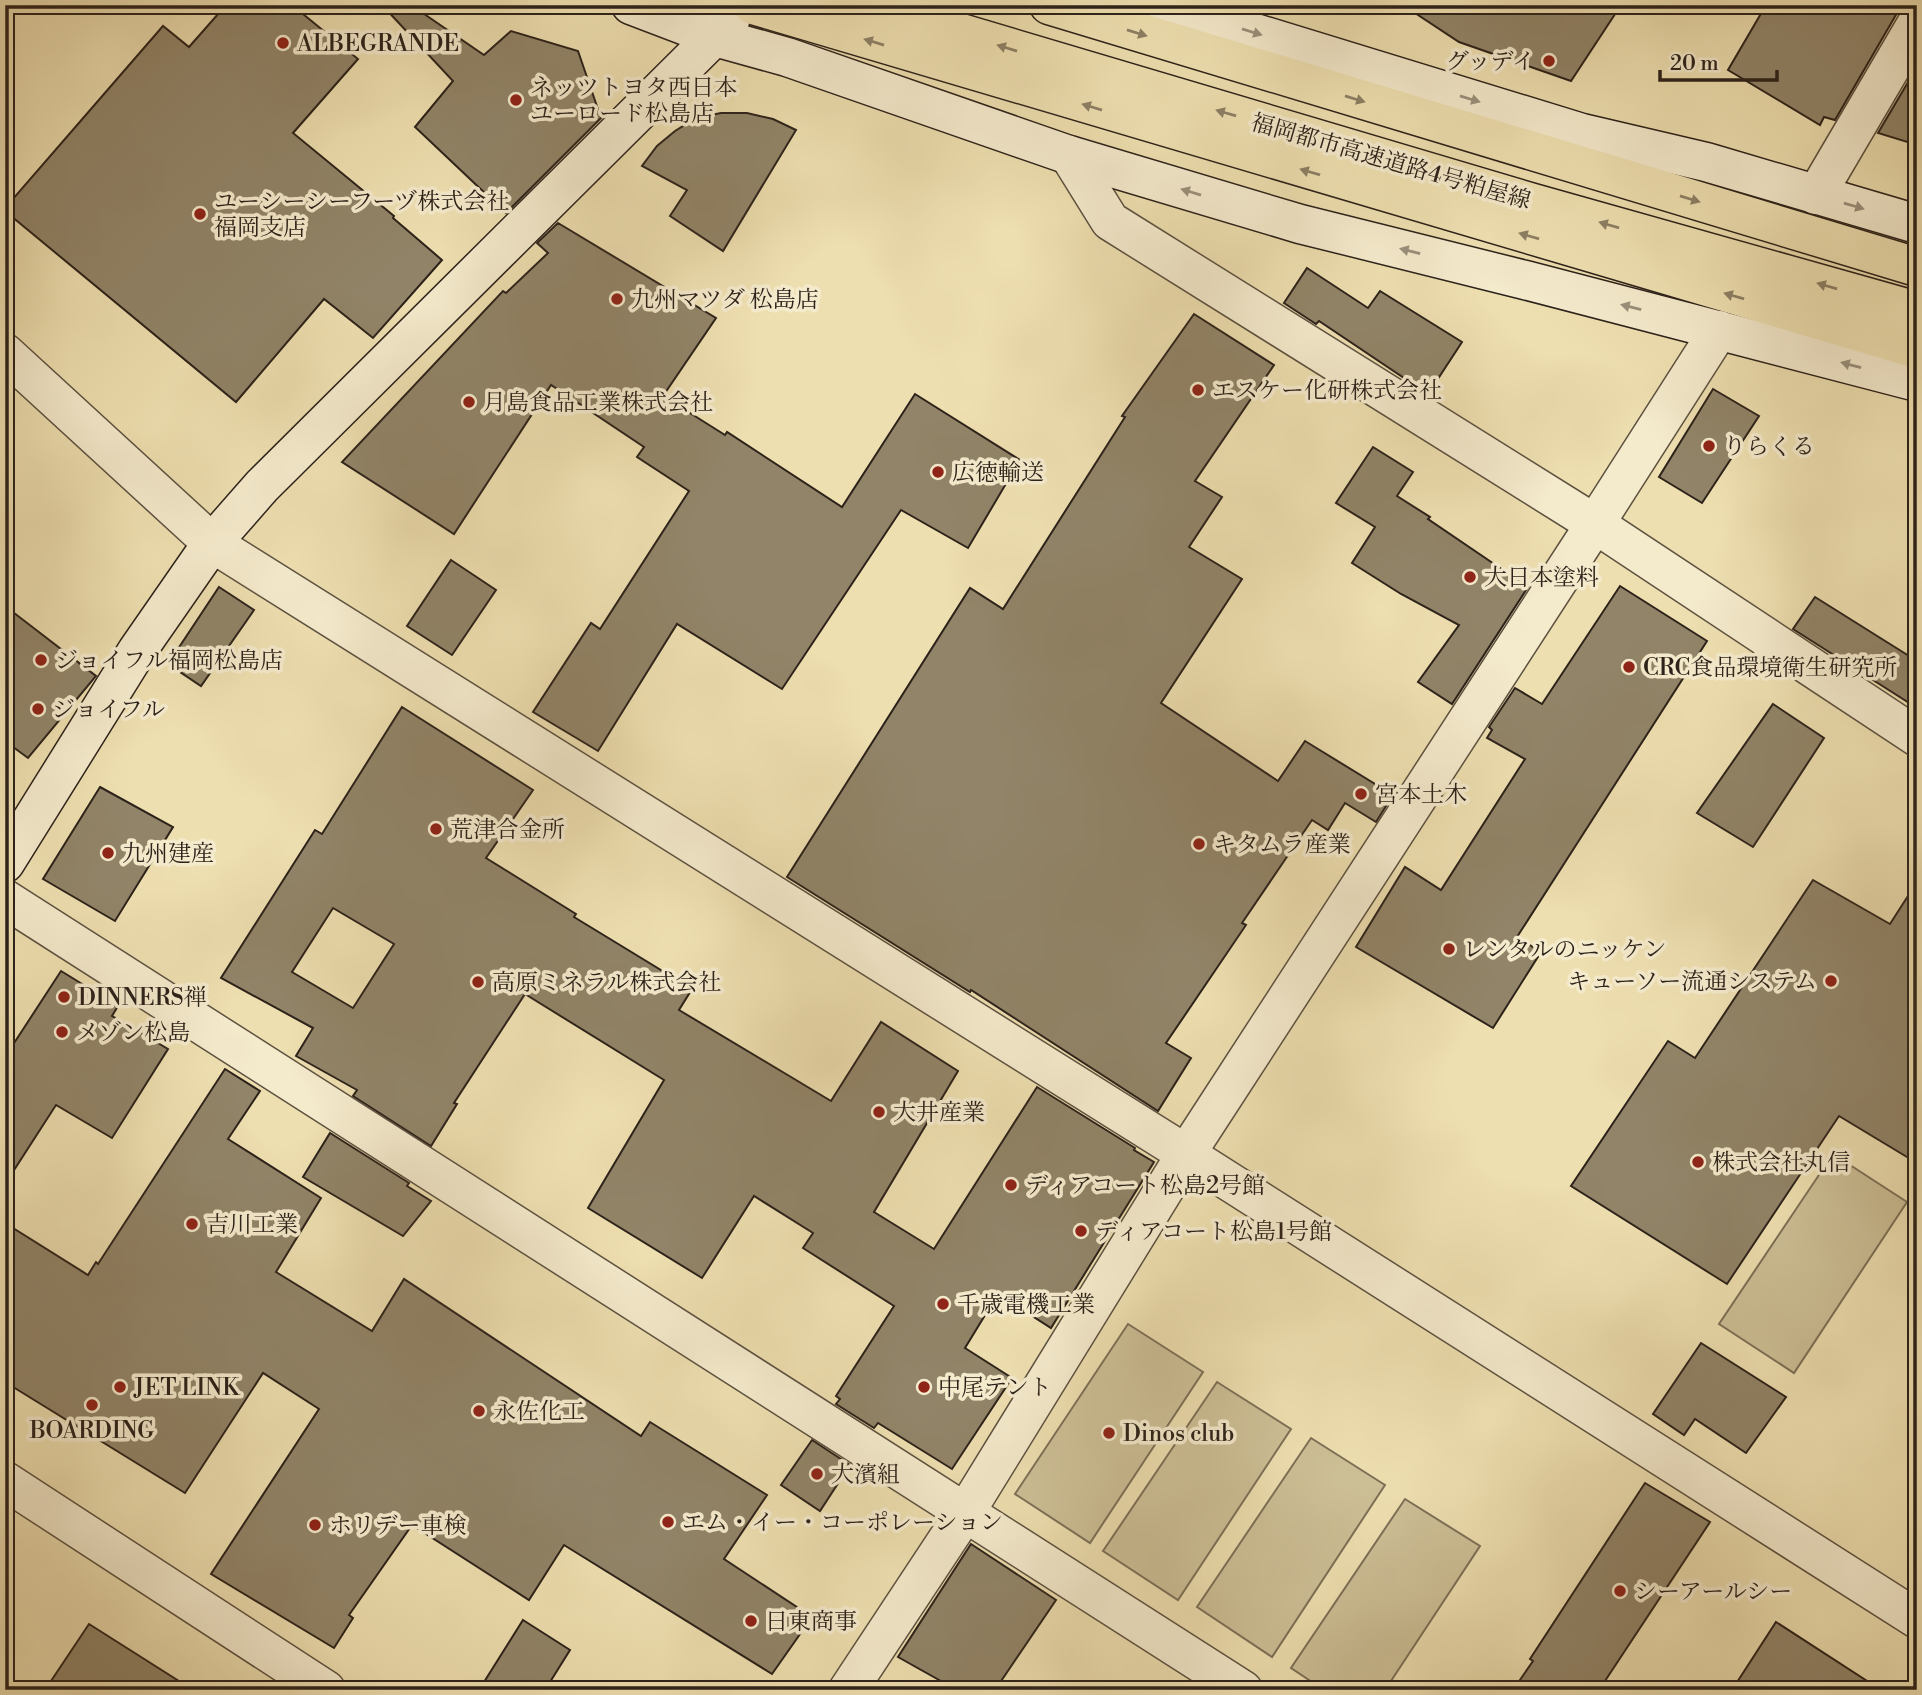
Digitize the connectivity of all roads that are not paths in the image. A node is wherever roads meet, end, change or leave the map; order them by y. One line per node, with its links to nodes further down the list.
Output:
1 (631, 5): 8 (street)
2 (747, 5): 8 (street)
3 (753, 5): 15 (highway, one-way to 3)
4 (867, 5): 13 (highway, 福岡都市高速道路4号粕屋線, one-way to 4)
5 (1049, 5): 12 (highway, 福岡都市高速道路4号粕屋線, one-way to 12)
6 (1164, 5): 10 (street, one-way to 10)
7 (1917, 23): 10 (street)
8 (715, 37): 9 (street); 19 (street)
9 (1069, 155): 14 (street, one-way to 9); 18 (street)
10 (1816, 195): 11 (street, one-way to 11)
11 (1917, 224)
12 (1917, 267)
13 (1917, 311)
14 (1719, 330): 17 (street, one-way to 14); 18 (street)
15 (1917, 349)
16 (5, 353): 19 (street)
17 (1917, 382)
18 (1595, 524): 20 (street); 23 (street)
19 (212, 543): 21 (street); 23 (street)
20 (1917, 737)
21 (5, 863)
22 (5, 899): 25 (street)
23 (1186, 1154): 25 (street); 26 (street)
24 (5, 1481): 27 (street)
25 (965, 1513): 28 (street); 29 (street)
26 (1917, 1619)
27 (326, 1690)
28 (848, 1690)
29 (1243, 1690)

